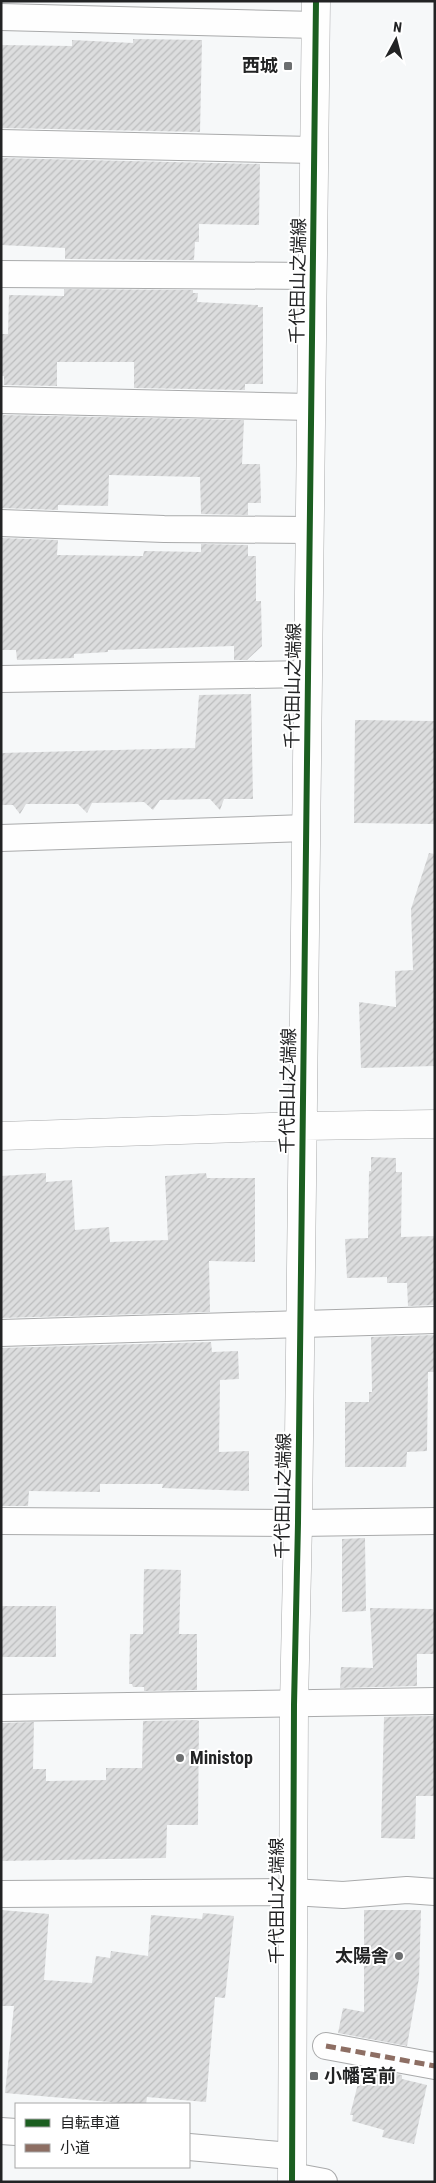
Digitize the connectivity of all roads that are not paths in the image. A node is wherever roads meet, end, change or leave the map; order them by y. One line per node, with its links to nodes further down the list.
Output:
1 (316, 13): 2 (street); 4 (street, 千代田山之端線)
2 (1, 17)
3 (1, 143): 4 (street)
4 (314, 150): 6 (street, 千代田山之端線)
5 (1, 274): 6 (street)
6 (313, 276): 8 (street, 千代田山之端線)
7 (1, 400): 8 (street)
8 (311, 406): 10 (street, 千代田山之端線)
9 (1, 524): 10 (street)
10 (310, 530): 11 (street, 千代田山之端線)
11 (308, 674): 12 (street); 13 (street, 千代田山之端線)
12 (1, 679)
13 (306, 828): 14 (street); 16 (street, 千代田山之端線)
14 (1, 838)
15 (435, 1124): 16 (street)
16 (302, 1126): 17 (street); 19 (street, 千代田山之端線)
17 (1, 1136)
18 (435, 1320): 19 (street)
19 (299, 1324): 20 (street); 23 (street, 千代田山之端線)
20 (1, 1333)
21 (1, 1520): 23 (street)
22 (435, 1521): 23 (street)
23 (298, 1523): 25 (street, 千代田山之端線)
24 (435, 1701): 25 (street)
25 (294, 1705): 26 (street); 27 (street, 千代田山之端線)
26 (1, 1708)
27 (292, 1892): 28 (street); 29 (street); 35 (street, 千代田山之端線)
28 (435, 1892)
29 (1, 1894)
30 (326, 2046): 31 (street)
31 (435, 2066)
32 (1, 2131): 33 (street)
33 (15, 2132)
34 (190, 2147): 35 (street)
35 (292, 2171): 36 (street)
36 (324, 2182)

